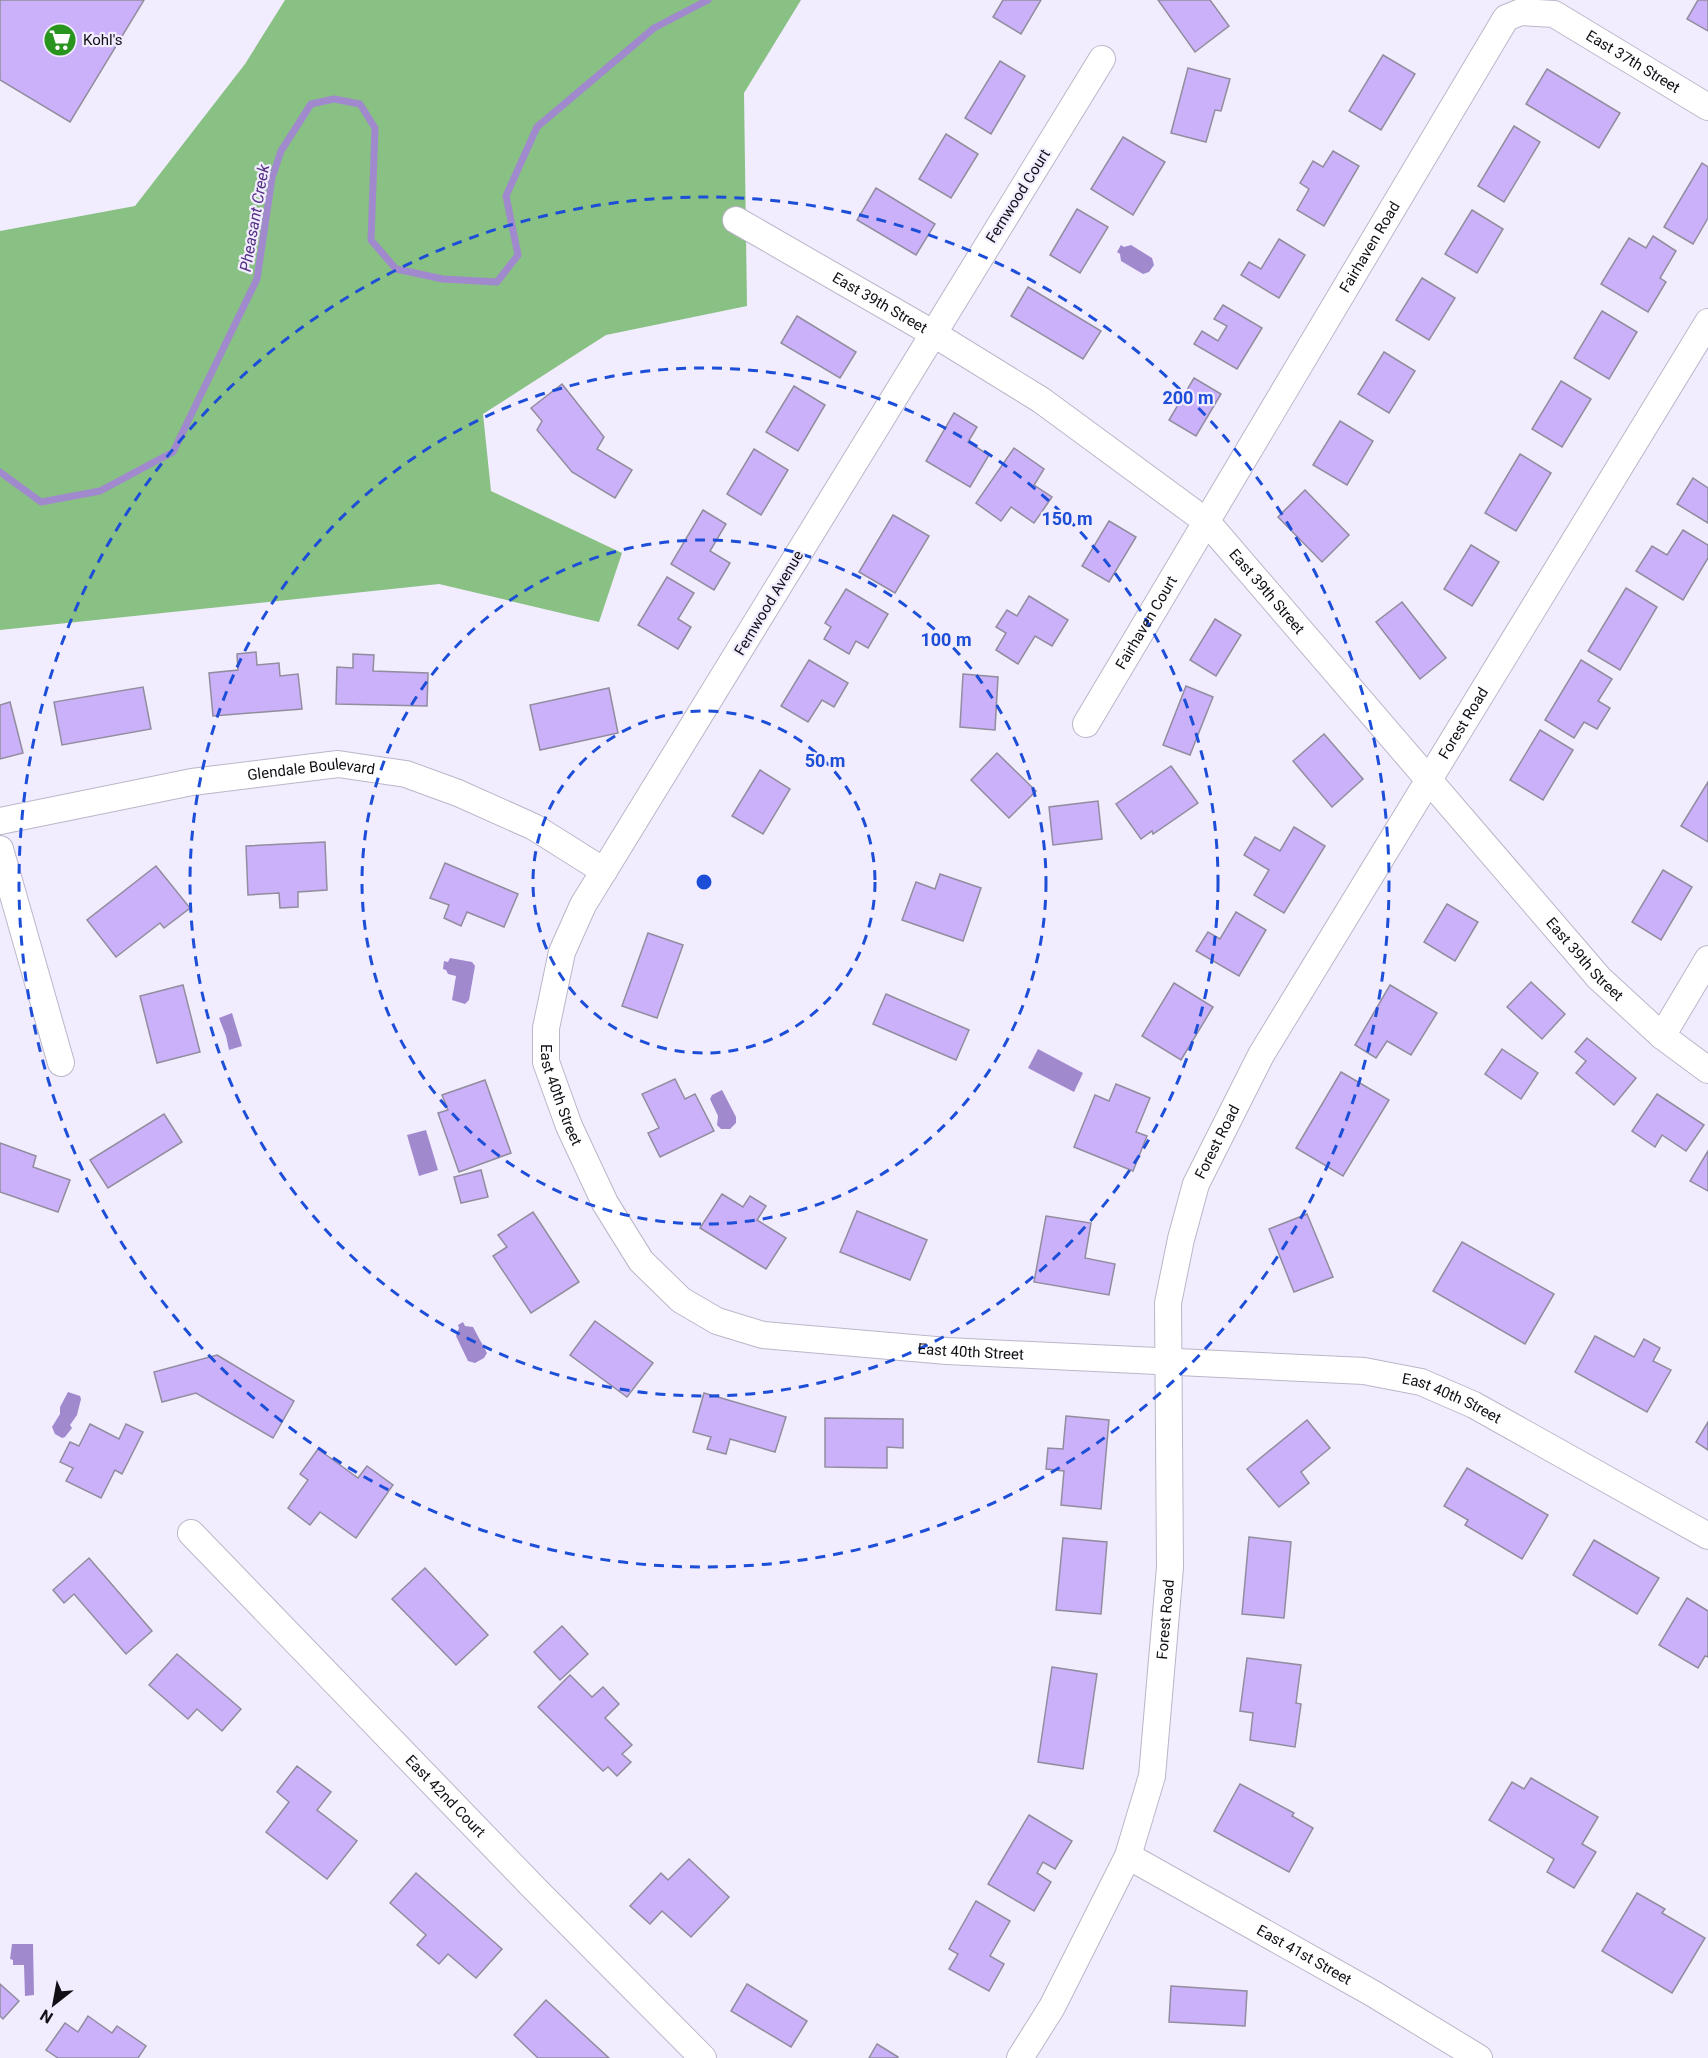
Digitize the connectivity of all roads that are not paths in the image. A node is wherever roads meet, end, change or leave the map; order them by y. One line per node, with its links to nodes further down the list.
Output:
1 (1557, 15): 3 (street, East 37th Street); 7 (street, Fairhaven Road)
2 (1102, 59): 6 (street, Fernwood Court)
3 (1708, 107)
4 (736, 220): 6 (street, East 39th Street)
5 (1708, 322): 9 (street, Forest Road)
6 (934, 334): 7 (street, East 39th Street); 12 (street, Fernwood Avenue)
7 (1207, 522): 8 (street, Fairhaven Court); 9 (street, East 39th Street)
8 (1086, 724)
9 (1428, 778): 14 (street, East 39th Street); 17 (street, Forest Road)
10 (0, 821): 12 (street, Glendale Boulevard)
11 (0, 849): 15 (street)
12 (604, 871): 17 (street, East 40th Street)
13 (1708, 959): 14 (street)
14 (1662, 1036): 16 (street, East 39th Street)
15 (61, 1063)
16 (1708, 1070)
17 (1168, 1360): 19 (street, East 40th Street); 20 (street, Forest Road)
18 (191, 1533): 21 (street, East 42nd Court)
19 (1708, 1536)
20 (1128, 1856): 22 (street, Forest Road); 23 (street, East 41st Street)
21 (703, 2058)
22 (1020, 2058)
23 (1479, 2058)

